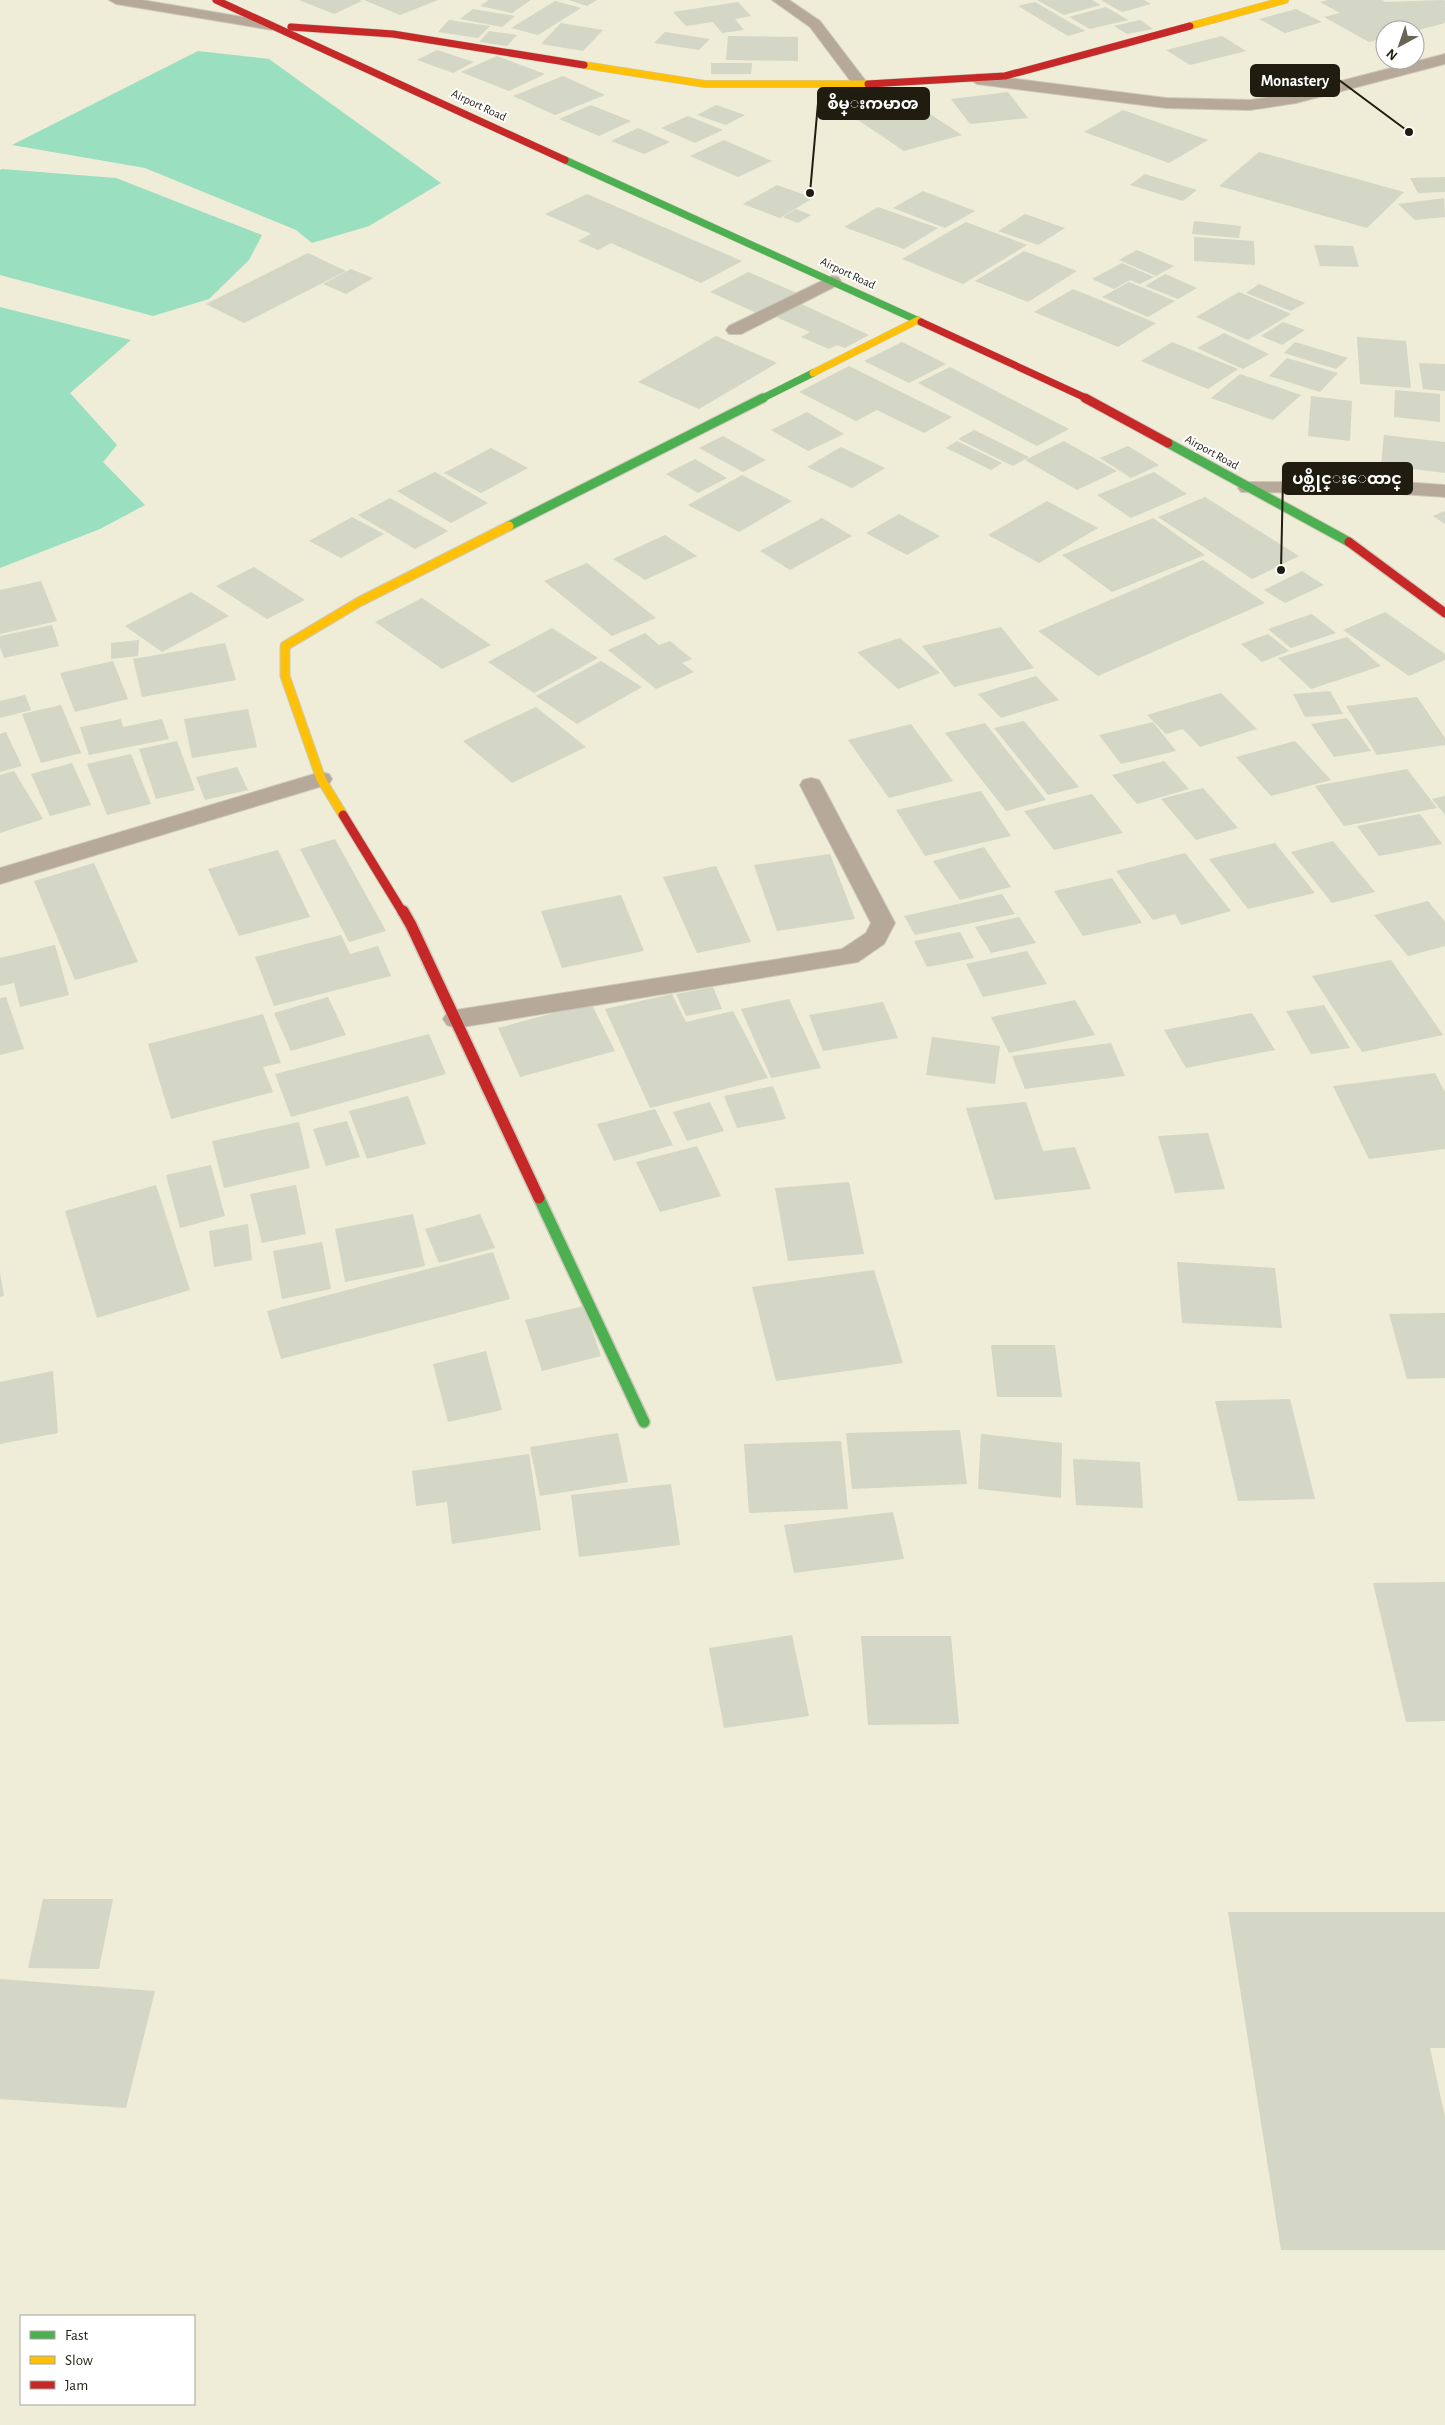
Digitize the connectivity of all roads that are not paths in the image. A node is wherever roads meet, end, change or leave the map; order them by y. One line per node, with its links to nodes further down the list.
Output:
1 (116, 0): 5 (street)
2 (216, 0): 5 (street, Airport Road)
3 (779, 0): 8 (street)
4 (1285, 0): 7 (street)
5 (272, 26): 8 (street); 9 (street, Airport Road)
6 (1445, 59): 7 (street)
7 (978, 79): 8 (street)
8 (860, 84)
9 (832, 281): 10 (street, Airport Road); 11 (street)
10 (918, 320): 12 (street, Airport Road); 15 (street)
11 (735, 330)
12 (1248, 488): 13 (street); 14 (street, Airport Road)
13 (1445, 490)
14 (1445, 613)
15 (321, 779): 17 (street); 18 (street)
16 (811, 784): 18 (street)
17 (0, 876)
18 (456, 1019): 19 (street)
19 (644, 1422)

